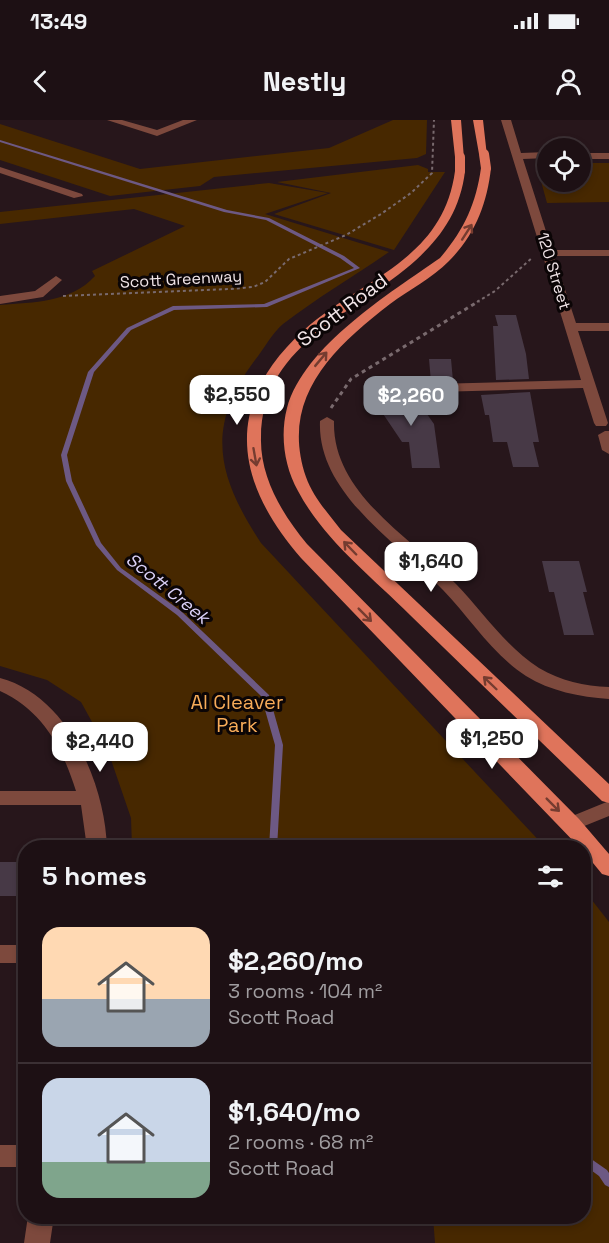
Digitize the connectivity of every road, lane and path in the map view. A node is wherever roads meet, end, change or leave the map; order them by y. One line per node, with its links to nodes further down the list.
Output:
1 (112, 120): 2 (street)
2 (192, 120)
3 (434, 120): 17 (path, Scott Greenway)
4 (456, 120): 31 (main road, Scott Road, one-way to 31)
5 (478, 120): 27 (main road, Scott Road, one-way to 5)
6 (506, 120): 7 (street, 120 Street)
7 (518, 156): 8 (street); 14 (street, 120 Street)
8 (537, 156)
9 (591, 156): 10 (street)
10 (609, 156)
11 (0, 170): 12 (street)
12 (78, 196)
13 (534, 253): 23 (path)
14 (548, 253): 15 (street); 19 (street, 120 Street)
15 (609, 253)
16 (56, 280): 18 (street)
17 (59, 297)
18 (0, 300)
19 (571, 327): 20 (street); 21 (street, 120 Street)
20 (609, 327)
21 (589, 384): 22 (street); 24 (street, 120 Street)
22 (435, 388)
23 (327, 421): 26 (street)
24 (606, 436)
25 (0, 684): 29 (street)
26 (609, 693)
27 (609, 796)
28 (0, 798): 29 (street)
29 (89, 798): 32 (street)
30 (609, 808): 31 (street)
31 (572, 824): 33 (main road)
32 (97, 840)
33 (585, 840)
34 (591, 847): 35 (main road)
35 (609, 868)
36 (0, 954): 37 (street)
37 (18, 954)
38 (0, 1156): 39 (street)
39 (18, 1156)
40 (40, 1224): 41 (street)
41 (37, 1243)

